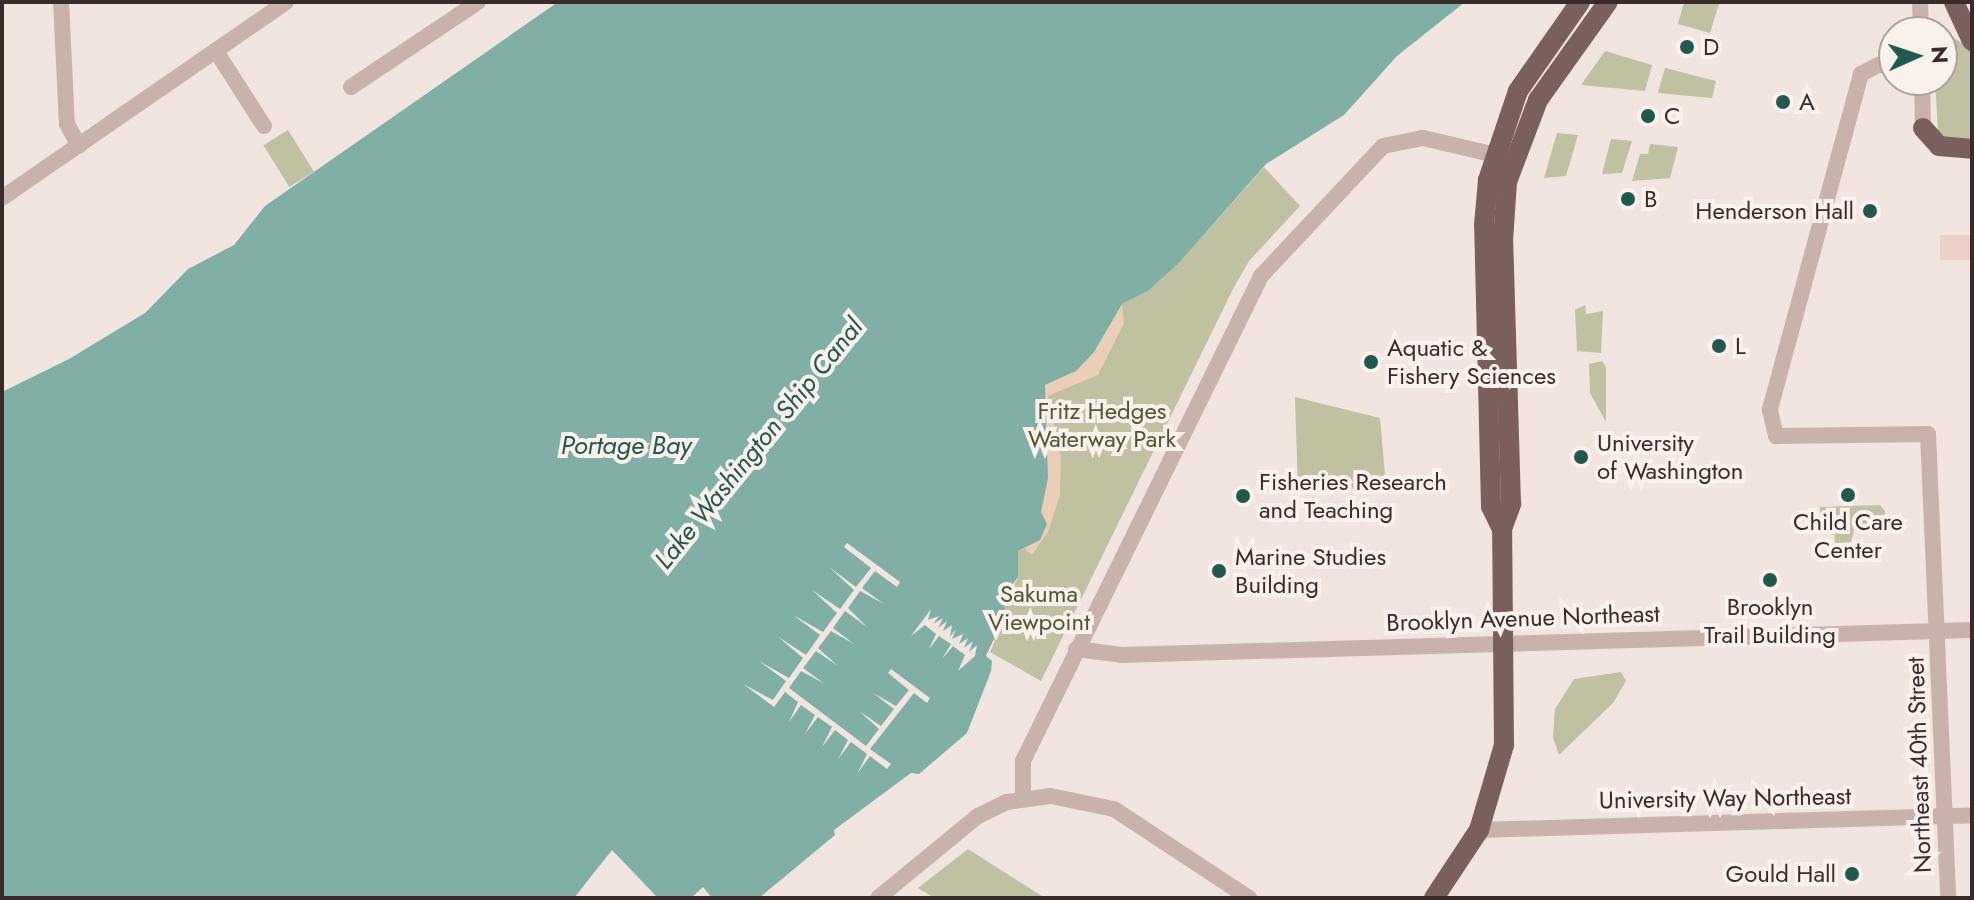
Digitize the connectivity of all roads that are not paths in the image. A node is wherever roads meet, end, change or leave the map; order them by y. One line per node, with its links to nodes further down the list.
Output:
1 (61, 2): 15 (street)
2 (286, 2): 9 (street)
3 (478, 2): 11 (street)
4 (1580, 2): 17 (main road)
5 (1608, 2): 17 (main road)
6 (1954, 2): 7 (main road); 8 (main road)
7 (1972, 10)
8 (1972, 41)
9 (216, 51): 13 (street); 15 (street)
10 (1878, 65): 19 (street, Northeast 40th Street)
11 (351, 87)
12 (1922, 96): 14 (street)
13 (264, 126)
14 (1923, 128): 16 (main road)
15 (79, 146): 18 (street)
16 (1972, 149)
17 (1502, 157): 21 (main road); 22 (street)
18 (2, 198)
19 (1937, 630): 20 (street, Brooklyn Avenue Northeast); 21 (street, Brooklyn Avenue Northeast); 25 (street, Northeast 40th Street)
20 (1972, 630)
21 (1506, 641): 22 (street, Brooklyn Avenue Northeast); 26 (main road)
22 (1076, 649): 23 (street)
23 (1023, 798): 27 (street); 28 (street)
24 (1972, 815): 25 (street, University Way Northeast)
25 (1944, 816): 26 (street, University Way Northeast); 30 (street, Northeast 40th Street)
26 (1479, 830): 29 (main road)
27 (878, 898)
28 (1249, 898)
29 (1434, 898)
30 (1948, 898)

